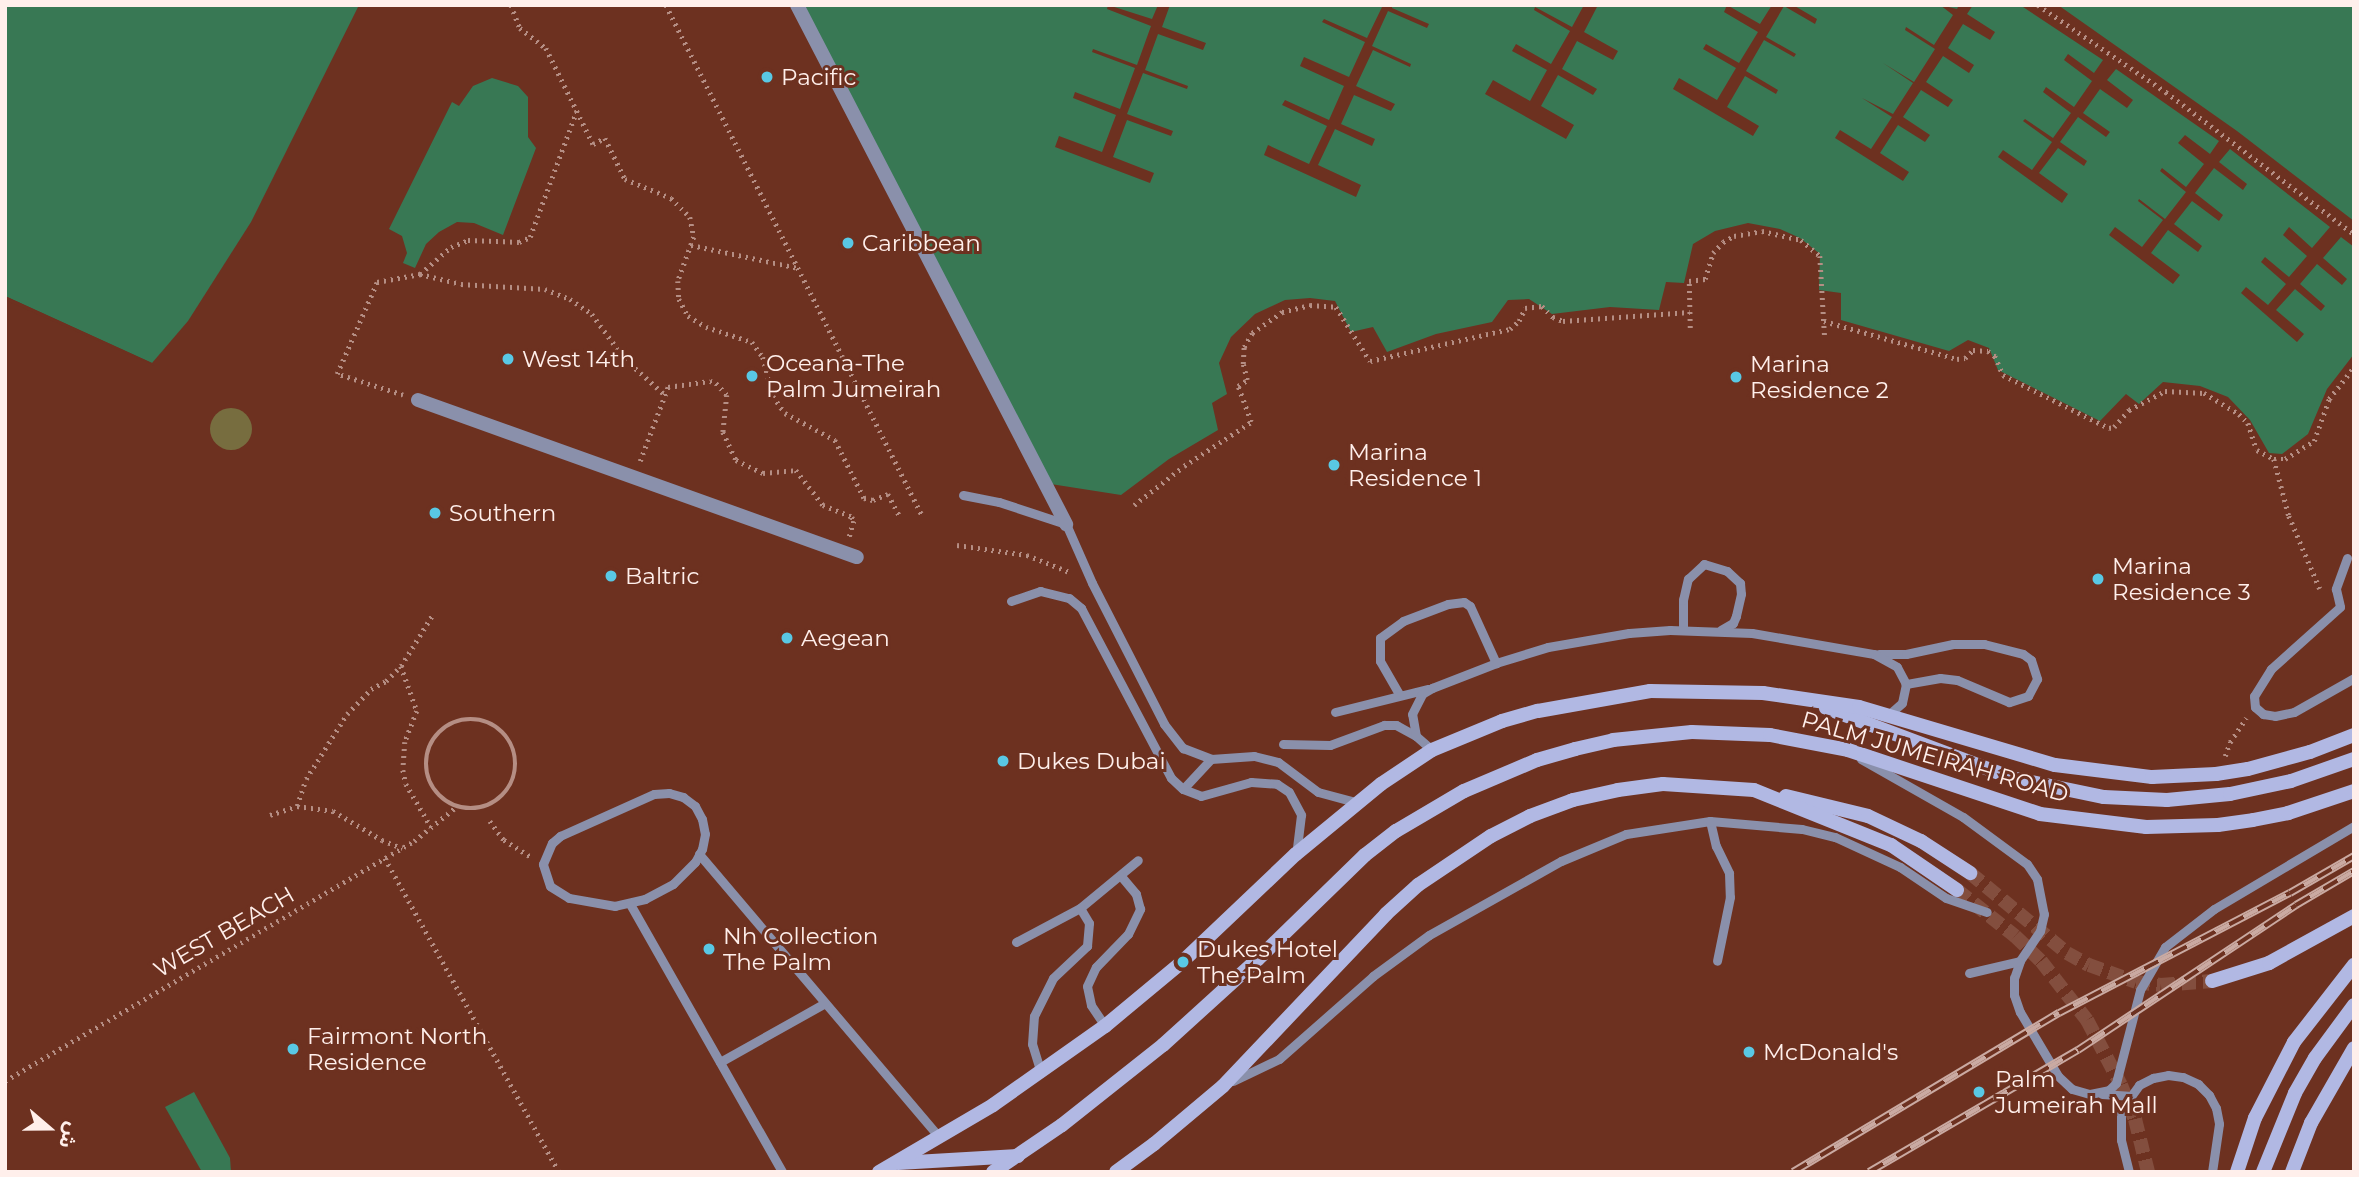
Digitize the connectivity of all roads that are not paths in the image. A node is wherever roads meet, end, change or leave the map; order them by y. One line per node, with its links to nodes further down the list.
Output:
1 (797, 5): 4 (street)
2 (418, 400): 5 (street)
3 (963, 495): 4 (lane)
4 (1066, 524): 24 (lane)
5 (851, 554)
6 (2347, 558): 12 (lane)
7 (1011, 601): 26 (lane)
8 (1683, 630): 9 (lane); 9 (lane); 11 (lane)
9 (1721, 631): 10 (lane)
10 (1874, 654): 13 (lane); 13 (lane)
11 (1496, 663): 14 (lane); 15 (lane)
12 (2354, 678)
13 (1906, 684): 18 (lane)
14 (1432, 688): 15 (lane); 20 (lane)
15 (1399, 694): 17 (lane)
16 (1801, 698): 18 (main road); 22 (main road); 25 (main road)
17 (1335, 712)
18 (1888, 715): 19 (main road)
19 (2354, 735)
20 (1416, 736): 21 (lane); 22 (lane)
21 (1283, 744)
22 (1432, 750): 29 (main road)
23 (1847, 750): 28 (main road, PALM JUMEIRAH ROAD); 44 (lane); 58 (main road, PALM JUMEIRAH ROAD)
24 (1211, 759): 26 (lane); 29 (lane)
25 (2354, 759)
26 (1183, 789): 33 (lane)
27 (1754, 790): 35 (main road); 37 (main road); 54 (main road)
28 (2354, 791)
29 (1356, 802): 33 (main road)
30 (1710, 821): 40 (lane); 43 (lane); 54 (lane)
31 (2354, 826): 55 (lane)
32 (699, 854): 38 (lane); 38 (lane); 48 (lane)
33 (1296, 854): 50 (main road)
34 (1138, 860): 36 (lane)
35 (1970, 873)
36 (1121, 876): 39 (lane); 50 (lane)
37 (1957, 890)
38 (630, 904): 52 (lane)
39 (1080, 908): 42 (lane); 53 (lane)
40 (1987, 912)
41 (2354, 916): 47 (main road)
42 (1016, 942)
43 (1717, 961)
44 (2020, 961): 46 (lane); 55 (lane)
45 (2354, 965): 66 (main road)
46 (1969, 973)
47 (2212, 981)
48 (825, 1003): 52 (lane); 57 (lane)
49 (2354, 1005): 67 (main road)
50 (1105, 1027): 53 (main road)
51 (2354, 1048): 68 (main road)
52 (720, 1062): 60 (lane)
53 (1041, 1073): 57 (main road)
54 (1223, 1086): 63 (main road)
55 (2100, 1094): 56 (lane)
56 (2129, 1096): 64 (lane); 65 (lane)
57 (939, 1137): 59 (main road)
58 (1019, 1156): 59 (main road); 62 (main road, PALM JUMEIRAH ROAD)
59 (894, 1163): 61 (main road)
60 (782, 1172)
61 (879, 1172)
62 (993, 1172)
63 (1116, 1172)
64 (2129, 1172)
65 (2212, 1172)
66 (2237, 1172)
67 (2263, 1172)
68 (2292, 1172)

